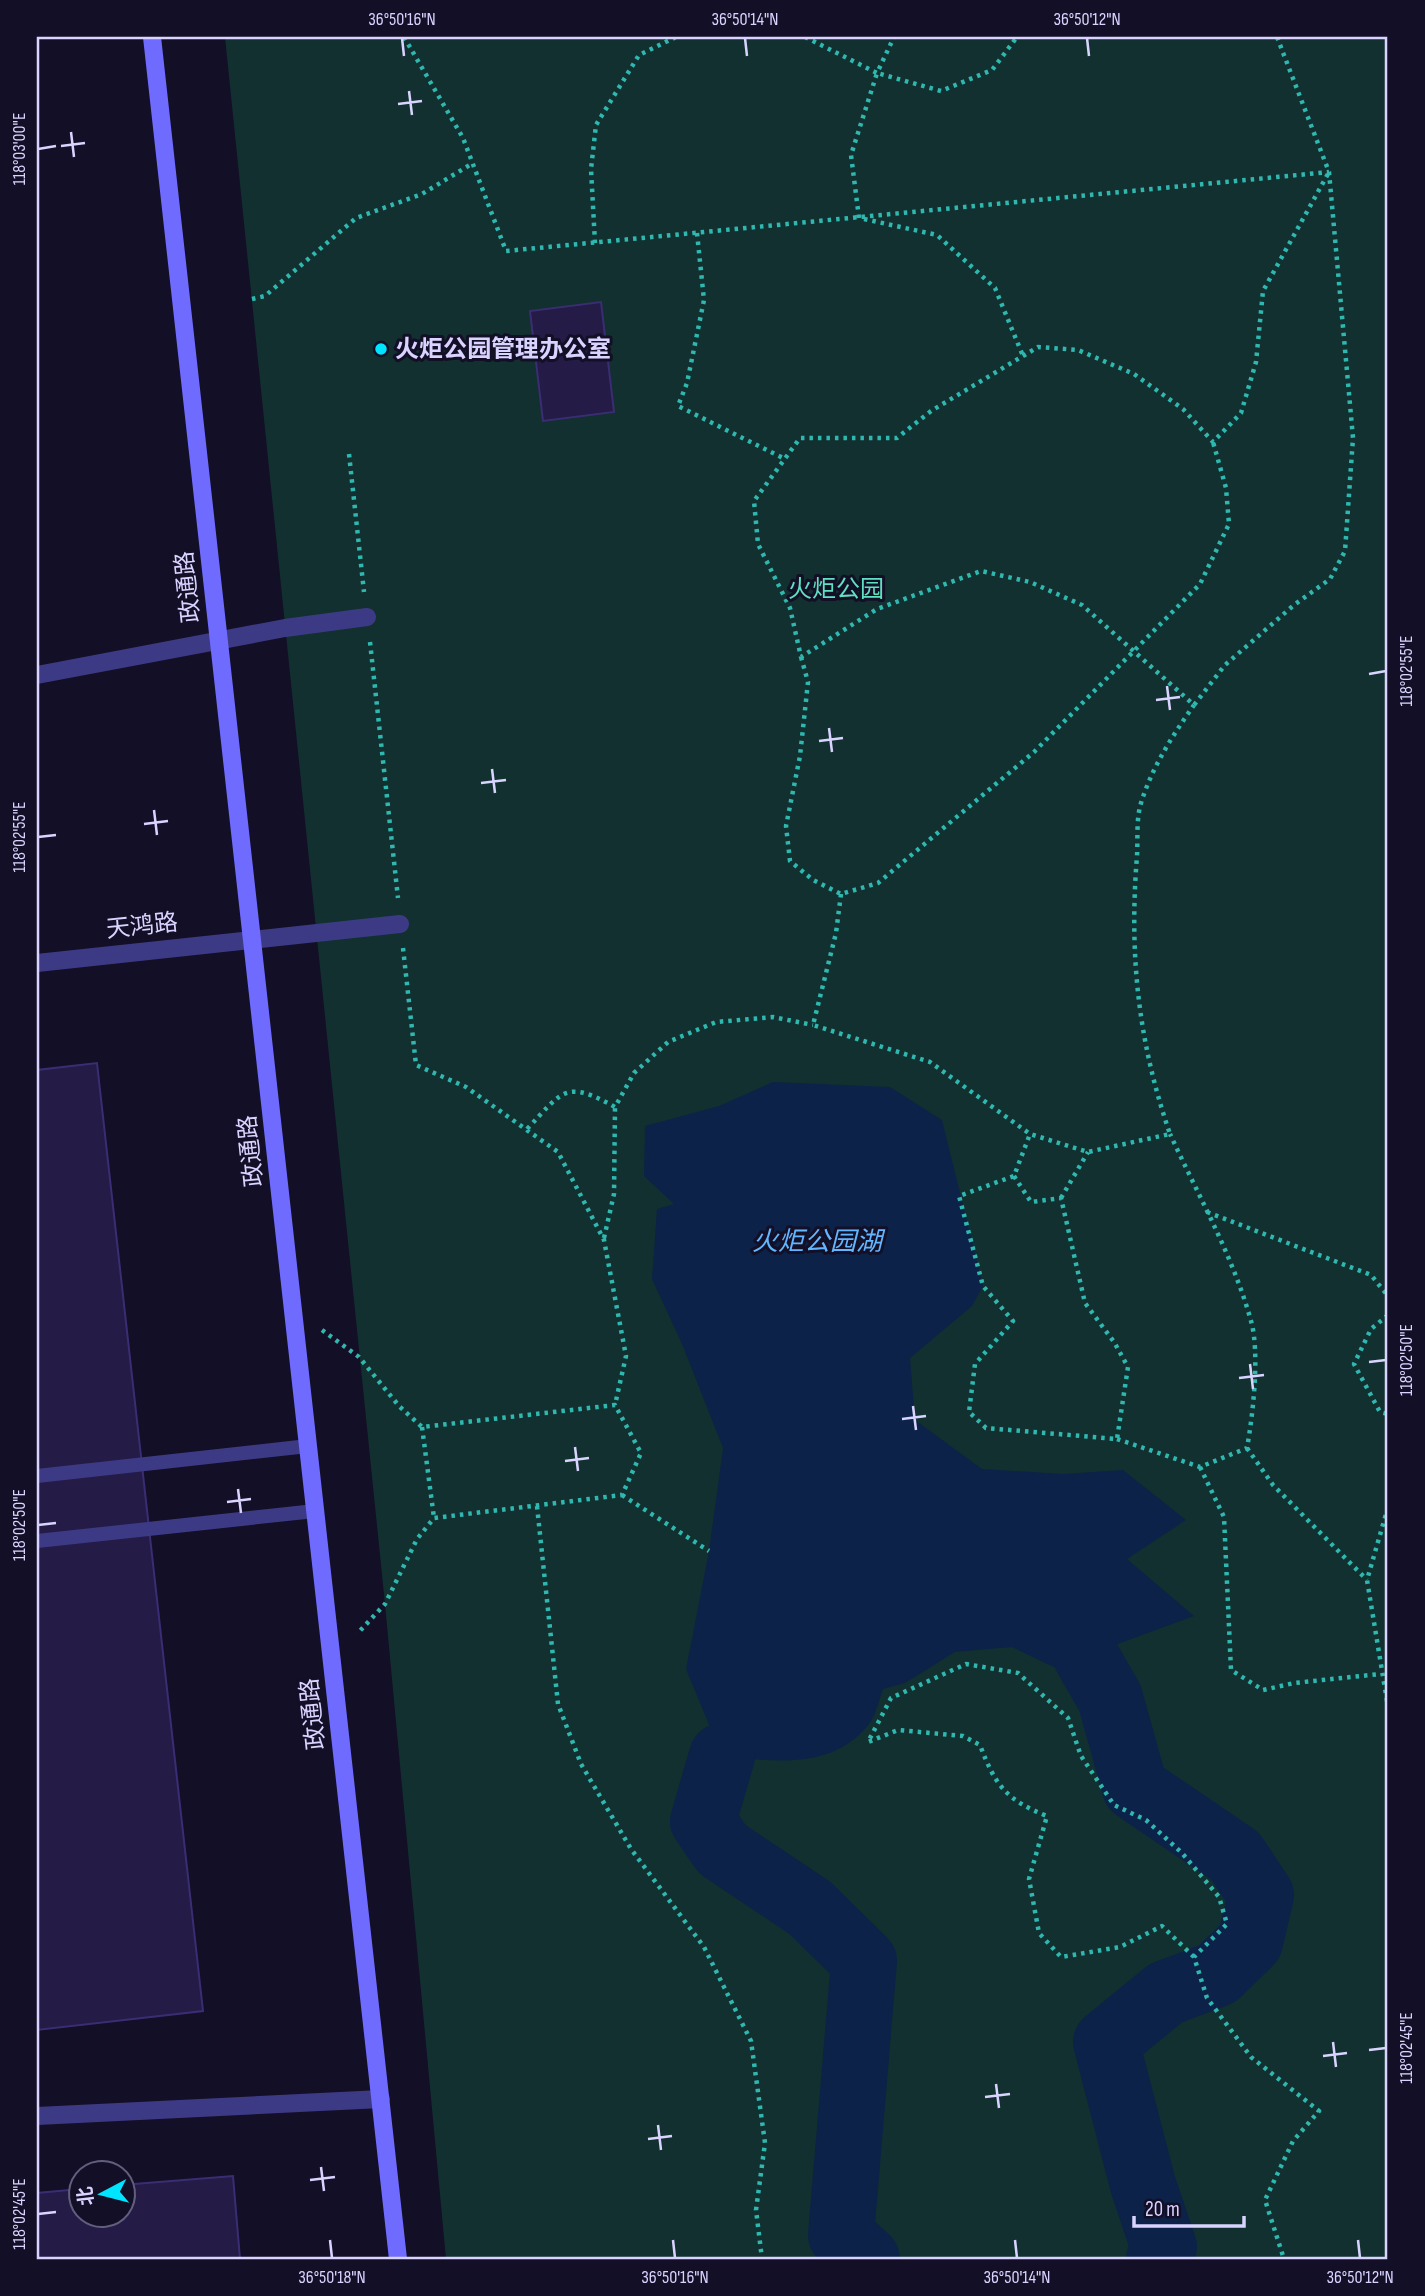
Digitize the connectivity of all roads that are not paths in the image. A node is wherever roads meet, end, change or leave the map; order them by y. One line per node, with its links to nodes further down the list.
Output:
1 (152, 37): 3 (street, 政通路)
2 (367, 617): 3 (street)
3 (219, 642): 4 (street); 6 (street, 政通路)
4 (37, 675)
5 (400, 924): 6 (street, 天鸿路)
6 (252, 939): 7 (street, 天鸿路); 8 (street, 政通路)
7 (37, 963)
8 (309, 1446): 9 (lane); 10 (street, 政通路)
9 (37, 1476)
10 (315, 1511): 11 (lane); 12 (street, 政通路)
11 (37, 1541)
12 (381, 2099): 13 (street); 14 (street, 政通路)
13 (37, 2116)
14 (398, 2259)

